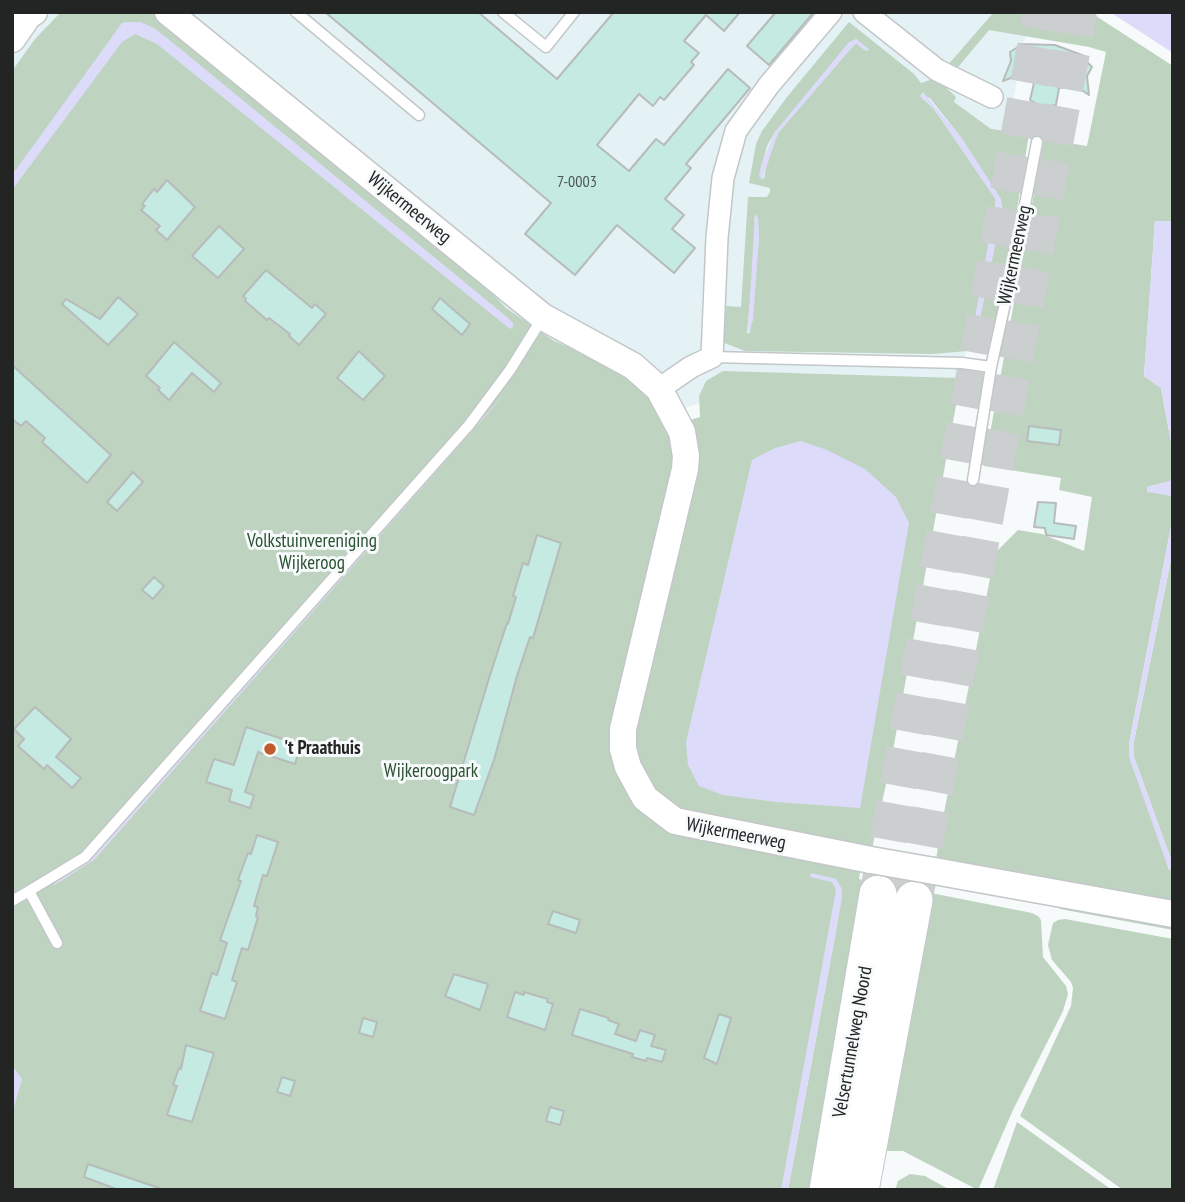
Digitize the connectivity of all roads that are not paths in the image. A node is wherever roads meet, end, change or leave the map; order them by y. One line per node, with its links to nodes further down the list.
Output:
1 (34, 12): 8 (street)
2 (296, 12): 10 (lane)
3 (503, 12): 4 (lane)
4 (574, 12)
5 (831, 12): 13 (street)
6 (864, 12): 9 (street)
7 (175, 15): 12 (street, Wijkermeerweg)
8 (12, 39)
9 (992, 97)
10 (419, 115)
11 (1037, 142): 14 (lane, Wijkermeerweg)
12 (543, 317): 15 (street, Wijkermeerweg); 18 (lane)
13 (712, 357): 14 (lane); 15 (street)
14 (991, 367): 16 (lane, Wijkermeerweg)
15 (659, 389): 17 (street, Wijkermeerweg)
16 (973, 480)
17 (888, 885): 20 (street, Wijkermeerweg, bridge); 22 (highway, Velsertunnelweg Noord); 23 (highway, Velsertunnelweg Noord)
18 (29, 891): 19 (lane); 21 (lane)
19 (12, 901)
20 (1173, 914)
21 (57, 943)
22 (828, 1190)
23 (860, 1190)

